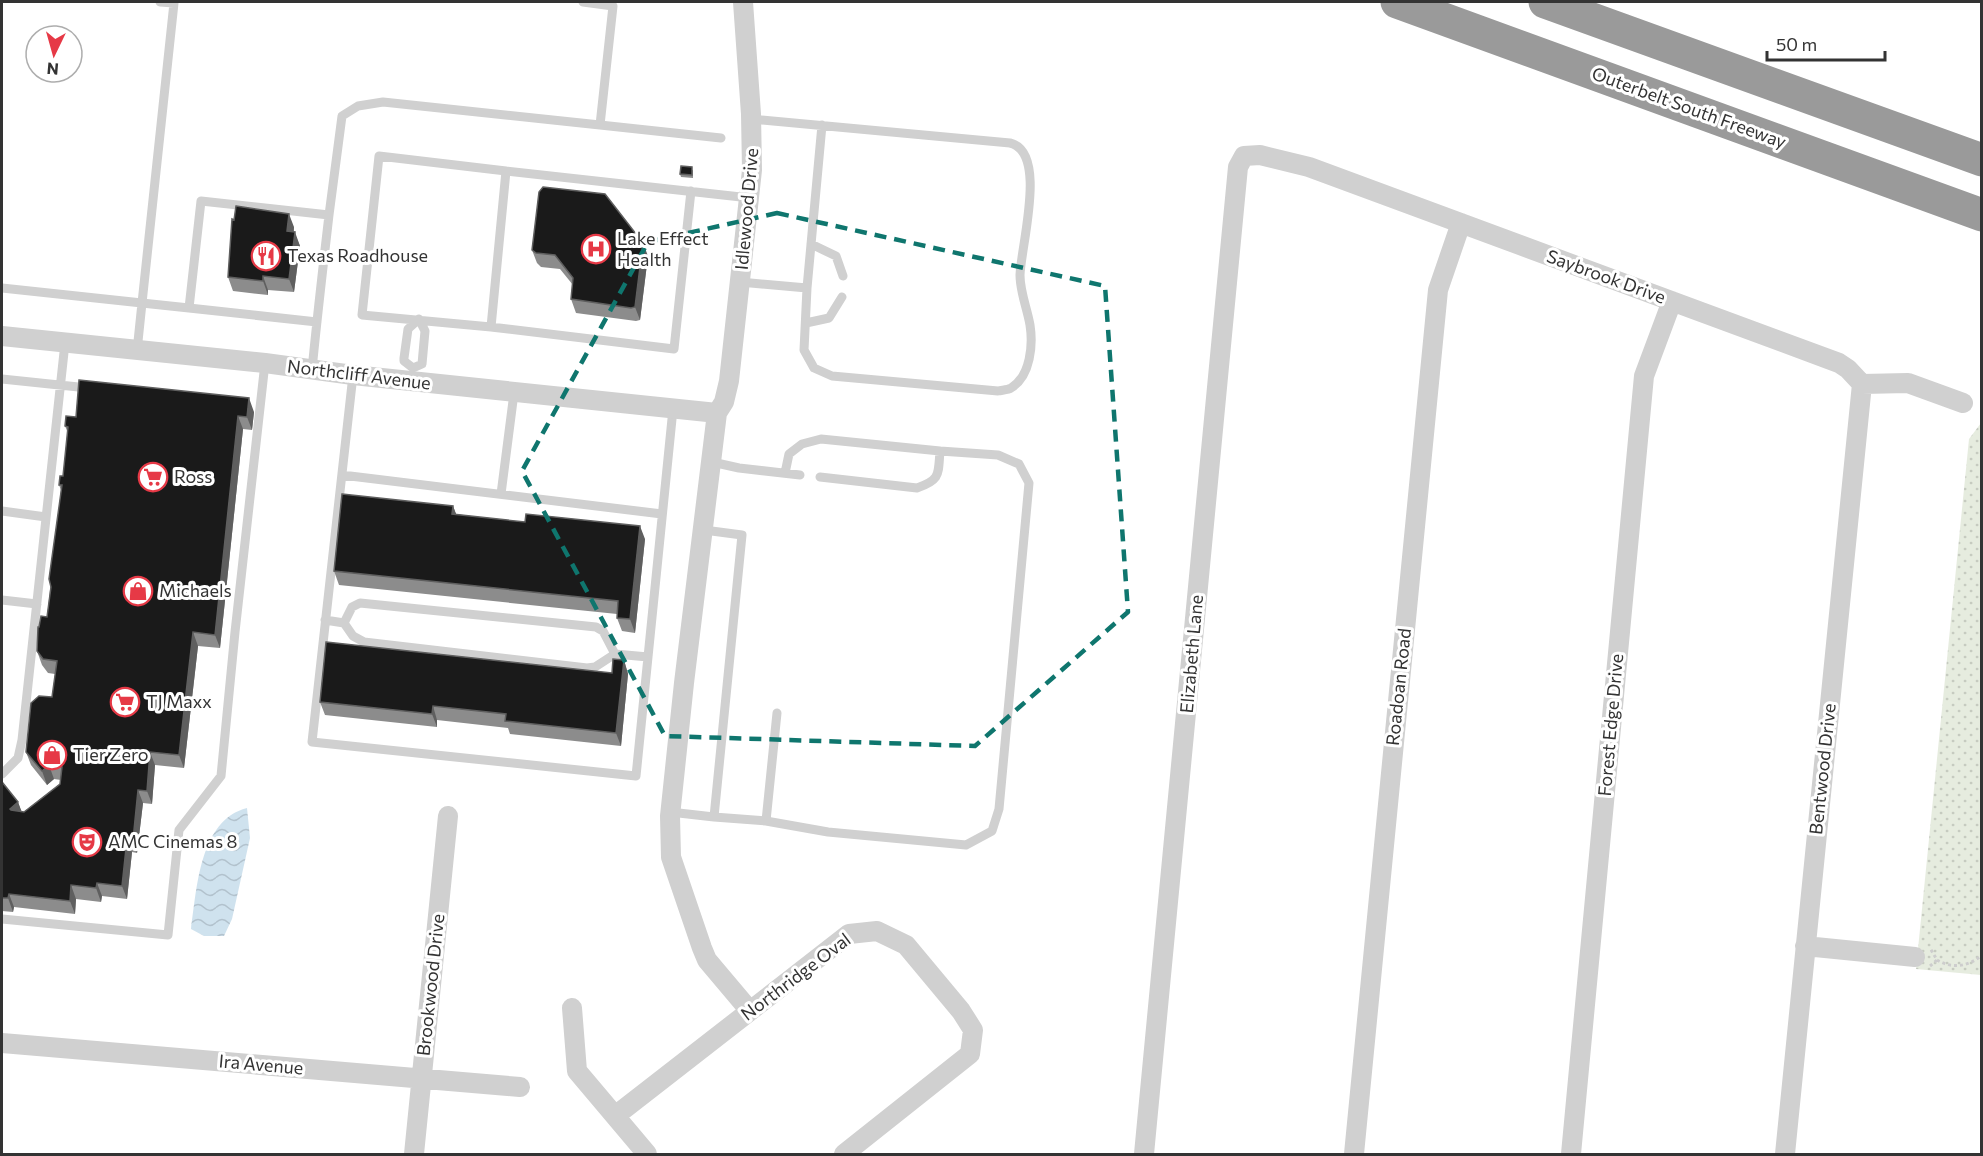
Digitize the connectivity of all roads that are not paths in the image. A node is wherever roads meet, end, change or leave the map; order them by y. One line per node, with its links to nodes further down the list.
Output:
1 (160, 2): 2 (lane)
2 (176, 2): 27 (lane)
3 (583, 2): 7 (lane)
4 (743, 2): 8 (street, Idlewood Drive)
5 (1397, 2): 17 (highway, Outerbelt South Freeway)
6 (1545, 2): 13 (highway)
7 (614, 4): 9 (lane)
8 (751, 119): 10 (lane); 16 (street, Idlewood Drive)
9 (600, 125): 11 (lane); 18 (lane)
10 (822, 125): 20 (lane); 31 (lane)
11 (721, 138)
12 (1244, 156): 19 (street, Saybrook Drive); 85 (street, Elizabeth Lane)
13 (1982, 160)
14 (506, 171): 15 (lane); 29 (lane); 32 (lane)
15 (691, 191): 16 (lane); 32 (lane)
16 (750, 198): 22 (street, Idlewood Drive)
17 (1982, 215)
18 (329, 216): 28 (lane); 30 (lane)
19 (1461, 223): 26 (street, Saybrook Drive); 86 (street, Roadoan Road)
20 (811, 244): 21 (lane); 24 (lane)
21 (843, 276)
22 (740, 282): 24 (lane); 49 (street, Idlewood Drive)
23 (2, 288): 27 (lane)
24 (807, 288): 31 (lane)
25 (842, 297): 31 (lane)
26 (1672, 301): 41 (street, Saybrook Drive); 87 (street, Forest Edge Drive)
27 (142, 303): 28 (lane); 35 (lane)
28 (189, 308): 30 (lane)
29 (418, 320): 32 (lane); 39 (lane); 39 (lane)
30 (317, 322): 37 (lane)
31 (806, 323)
32 (491, 327)
33 (2, 336): 34 (street, Northcliff Avenue)
34 (65, 343): 35 (street, Northcliff Avenue); 42 (lane)
35 (137, 351): 36 (street, Northcliff Avenue)
36 (265, 363): 37 (street, Northcliff Avenue); 47 (lane)
37 (312, 370): 38 (street, Northcliff Avenue)
38 (353, 375): 39 (street, Northcliff Avenue); 53 (lane)
39 (412, 375): 44 (street, Northcliff Avenue)
40 (2, 379): 42 (lane)
41 (1862, 384): 45 (street); 74 (street, Bentwood Drive)
42 (60, 385): 43 (lane); 59 (lane)
43 (96, 388)
44 (514, 393): 48 (street, Northcliff Avenue); 56 (lane)
45 (1963, 403)
46 (249, 405): 47 (lane)
47 (260, 406): 73 (lane)
48 (673, 409): 49 (street, Northcliff Avenue); 58 (lane)
49 (717, 413): 51 (street, Idlewood Drive)
50 (940, 451): 52 (lane); 55 (lane); 72 (lane)
51 (712, 462): 52 (lane); 60 (street, Idlewood Drive)
52 (785, 473): 54 (lane)
53 (342, 475): 56 (lane); 63 (lane)
54 (800, 475)
55 (820, 477)
56 (501, 494): 58 (lane)
57 (2, 511): 59 (lane)
58 (662, 514): 66 (lane)
59 (46, 517): 62 (lane)
60 (704, 530): 69 (street, Idlewood Drive); 71 (lane)
61 (2, 600): 62 (lane)
62 (37, 604): 68 (lane)
63 (325, 620): 64 (lane); 66 (lane)
64 (344, 622): 65 (lane); 65 (lane)
65 (615, 654): 66 (lane)
66 (648, 657)
67 (777, 713): 72 (lane)
68 (2, 774)
69 (670, 812): 71 (lane); 77 (street, Idlewood Drive)
70 (448, 816): 79 (street, Brookwood Drive)
71 (714, 817): 72 (lane)
72 (766, 821)
73 (2, 920)
74 (1805, 946): 75 (street); 88 (street, Bentwood Drive)
75 (1915, 957)
76 (572, 1008): 81 (street)
77 (750, 1011): 81 (street, Northridge Oval); 84 (street, Northridge Oval)
78 (2, 1043): 79 (street, Ira Avenue)
79 (422, 1078): 80 (street, Ira Avenue); 82 (street, Brookwood Drive)
80 (520, 1087)
81 (615, 1116): 83 (street)
82 (414, 1155)
83 (647, 1155)
84 (844, 1155)
85 (1144, 1155)
86 (1354, 1155)
87 (1571, 1155)
88 (1785, 1155)

